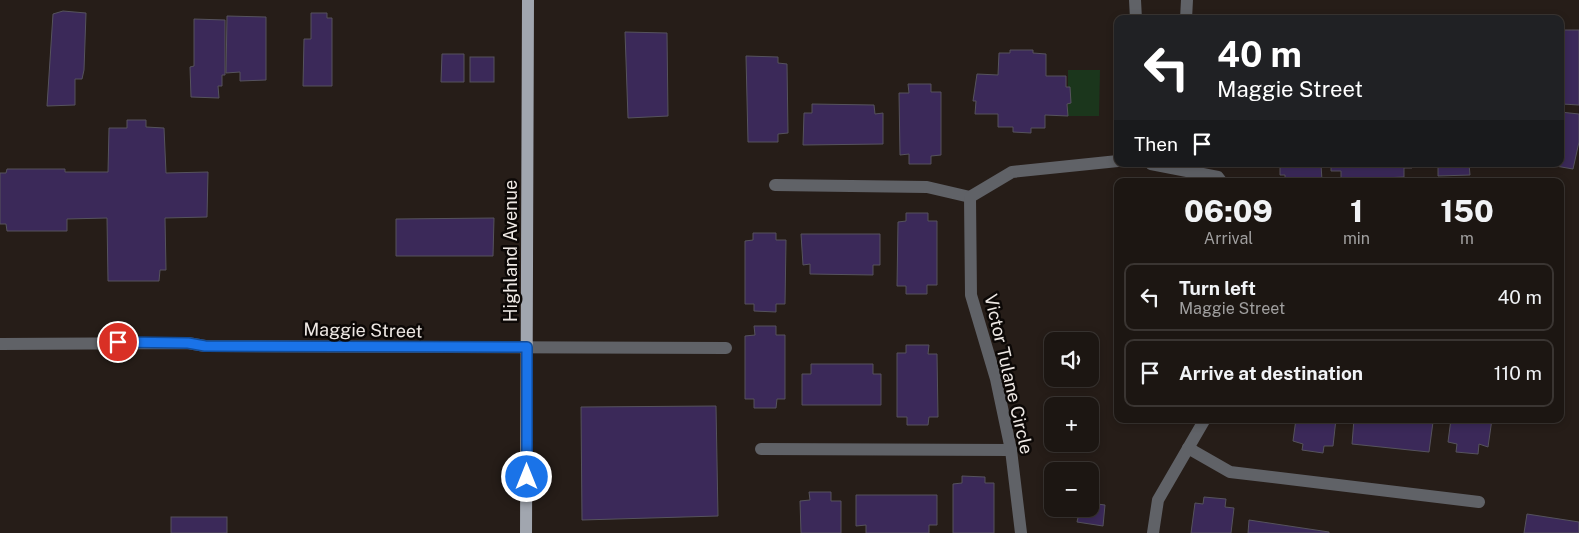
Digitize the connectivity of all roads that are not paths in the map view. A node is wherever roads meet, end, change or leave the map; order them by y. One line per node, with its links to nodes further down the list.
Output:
1 (528, 0): 12 (main road, Highland Avenue)
2 (1135, 0): 4 (street)
3 (1187, 0): 5 (street)
4 (1136, 15)
5 (1186, 15)
6 (1114, 161): 10 (street)
7 (1179, 167): 8 (street)
8 (1219, 178)
9 (775, 186): 10 (street)
10 (970, 198): 17 (street, Victor Tulane Circle)
11 (0, 344): 12 (street, Maggie Street)
12 (527, 347): 13 (street, Maggie Street); 19 (main road, Highland Avenue)
13 (726, 348)
14 (1202, 423): 15 (street)
15 (1188, 448): 18 (street); 21 (street)
16 (762, 449): 17 (street)
17 (1011, 450): 20 (street, Victor Tulane Circle)
18 (1479, 502)
19 (526, 533)
20 (1021, 533)
21 (1154, 533)

